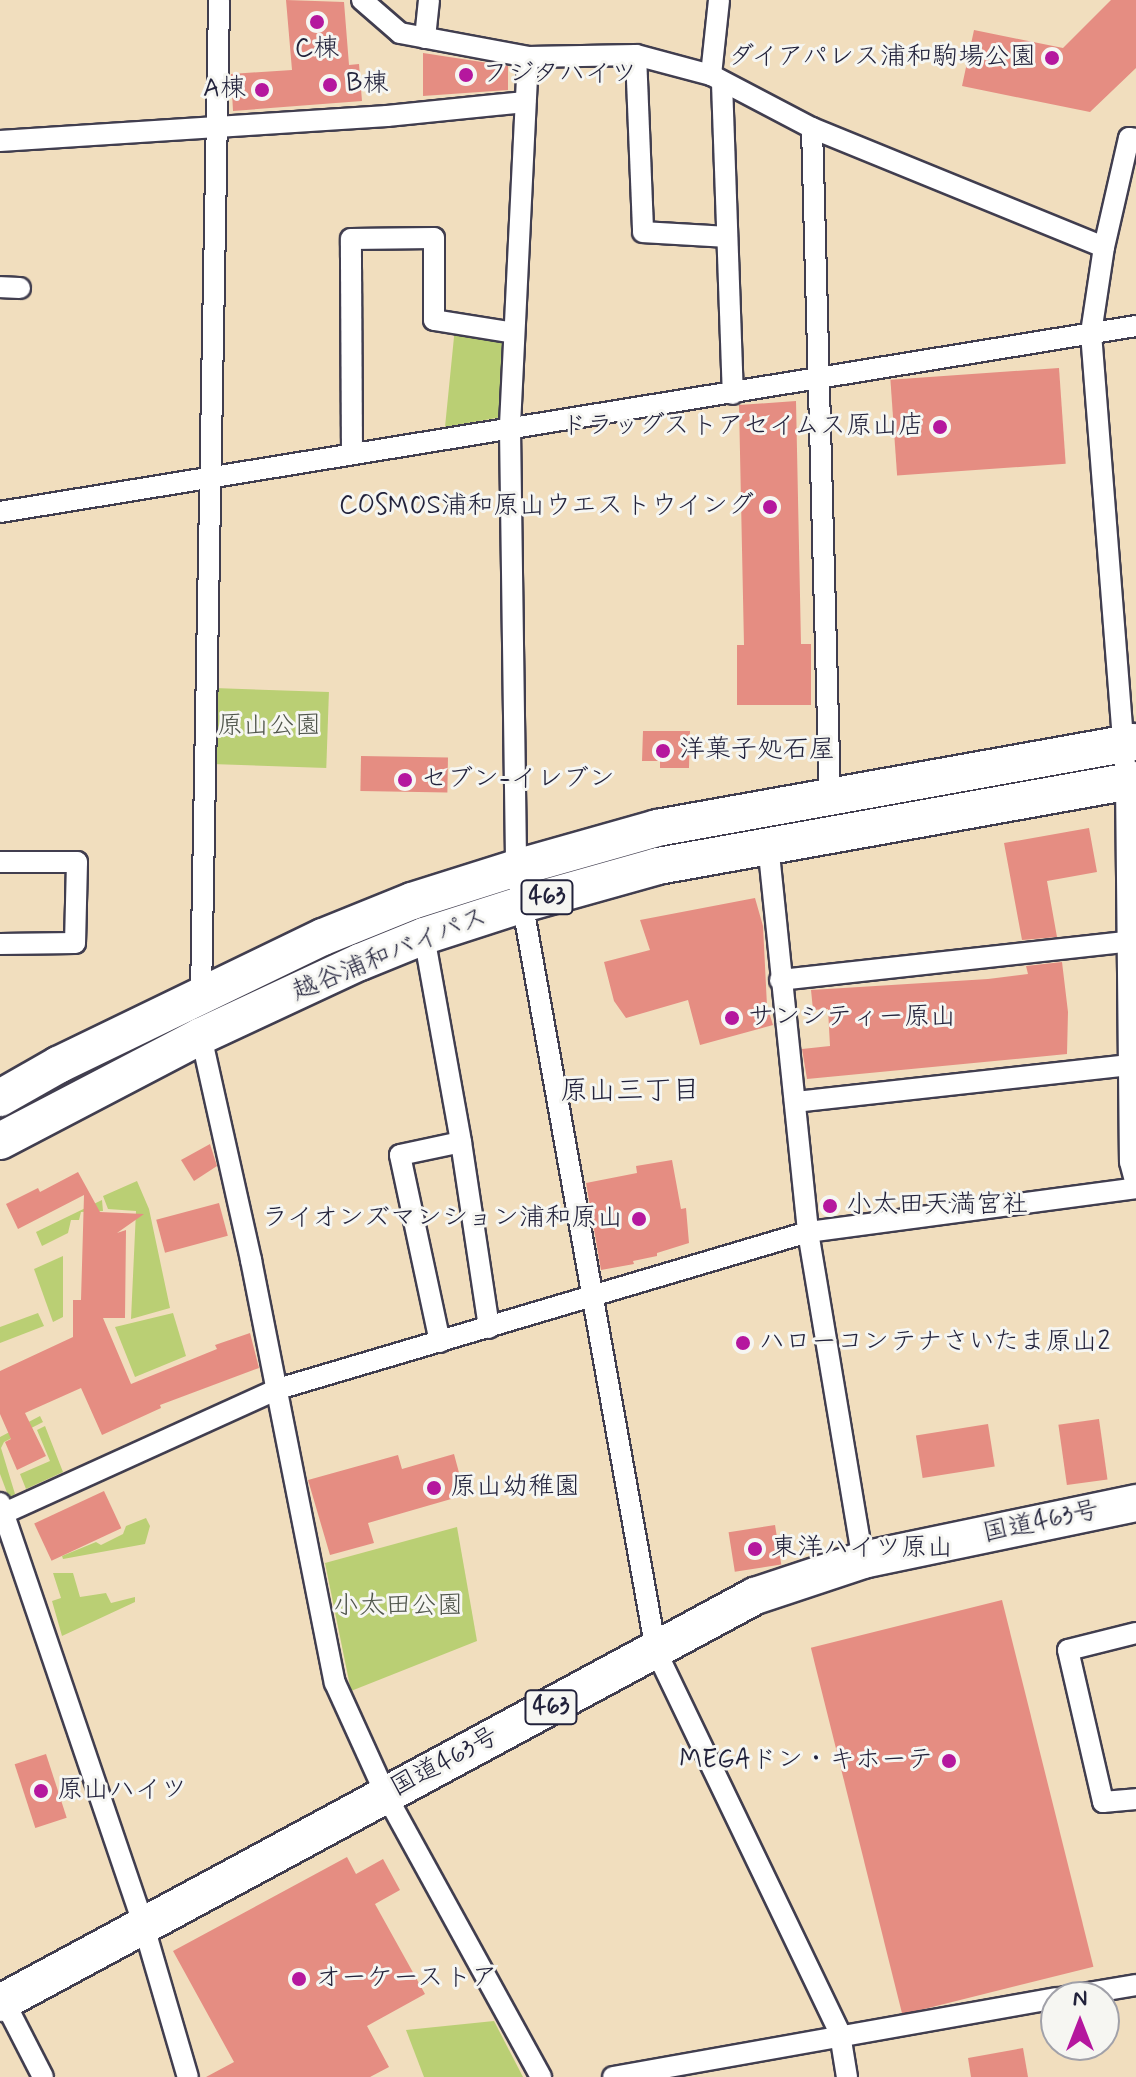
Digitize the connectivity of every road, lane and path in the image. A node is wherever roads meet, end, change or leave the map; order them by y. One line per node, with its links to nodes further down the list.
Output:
1 (219, 0): 10 (street)
2 (362, 0): 5 (street)
3 (429, 0): 5 (street)
4 (719, 0): 8 (street)
5 (425, 38): 7 (street)
6 (636, 55): 7 (street); 8 (street); 14 (street)
7 (528, 57): 9 (street)
8 (716, 79): 11 (street); 14 (street)
9 (525, 102): 10 (street); 17 (street)
10 (218, 124): 13 (street); 23 (street)
11 (812, 128): 15 (street); 19 (street)
12 (1136, 139): 15 (street)
13 (0, 141)
14 (727, 237): 20 (street)
15 (1104, 247): 18 (street)
16 (1136, 326): 18 (street)
17 (514, 333): 21 (street); 22 (street)
18 (1091, 333): 19 (street); 25 (street)
19 (817, 381): 20 (street); 27 (street)
20 (733, 394): 21 (street)
21 (510, 429): 22 (street); 30 (street)
22 (352, 454): 23 (street)
23 (212, 476): 24 (street); 36 (street)
24 (0, 512)
25 (1130, 743): 26 (street); 27 (highway, 越谷浦和バイパス / 463)
26 (1131, 781): 28 (highway, 越谷浦和バイパス / 463); 33 (street)
27 (830, 796): 30 (highway, 越谷浦和バイパス / 463)
28 (768, 844): 31 (highway, 越谷浦和バイパス / 463); 35 (street)
29 (0, 862): 34 (street)
30 (516, 868): 31 (street); 36 (highway, 越谷浦和バイパス / 463)
31 (523, 904): 32 (highway, 越谷浦和バイパス / 463); 45 (street)
32 (424, 936): 37 (highway, 越谷浦和バイパス / 463); 42 (street)
33 (1132, 942): 35 (street); 38 (street)
34 (0, 944)
35 (780, 980): 40 (street)
36 (201, 994): 39 (highway, 越谷浦和バイパス / 463)
37 (201, 1036): 41 (highway, 越谷浦和バイパス / 463); 48 (street)
38 (1131, 1065): 40 (street); 43 (street)
39 (0, 1098)
40 (795, 1102): 44 (street)
41 (0, 1141)
42 (461, 1142): 46 (street); 47 (street)
43 (1136, 1186): 44 (street)
44 (808, 1232): 45 (street); 51 (street)
45 (591, 1298): 46 (street); 53 (street)
46 (489, 1328): 47 (street)
47 (440, 1342): 48 (street)
48 (278, 1389): 50 (street); 54 (street)
49 (1136, 1503): 51 (highway, 国道463号 / 463)
50 (1, 1510): 56 (street)
51 (863, 1560): 53 (highway, 国道463号 / 463)
52 (1136, 1633): 55 (street)
53 (656, 1651): 54 (highway, 国道463号 / 463); 59 (street)
54 (386, 1795): 56 (highway, 国道463号 / 463); 63 (street)
55 (1136, 1799)
56 (144, 1927): 58 (highway, 国道463号 / 463); 60 (street)
57 (1040, 2001): 59 (street)
58 (2, 2002): 61 (street)
59 (840, 2034): 64 (street); 65 (street)
60 (186, 2072): 62 (street)
61 (43, 2077)
62 (165, 2077)
63 (541, 2077)
64 (613, 2077)
65 (847, 2077)

